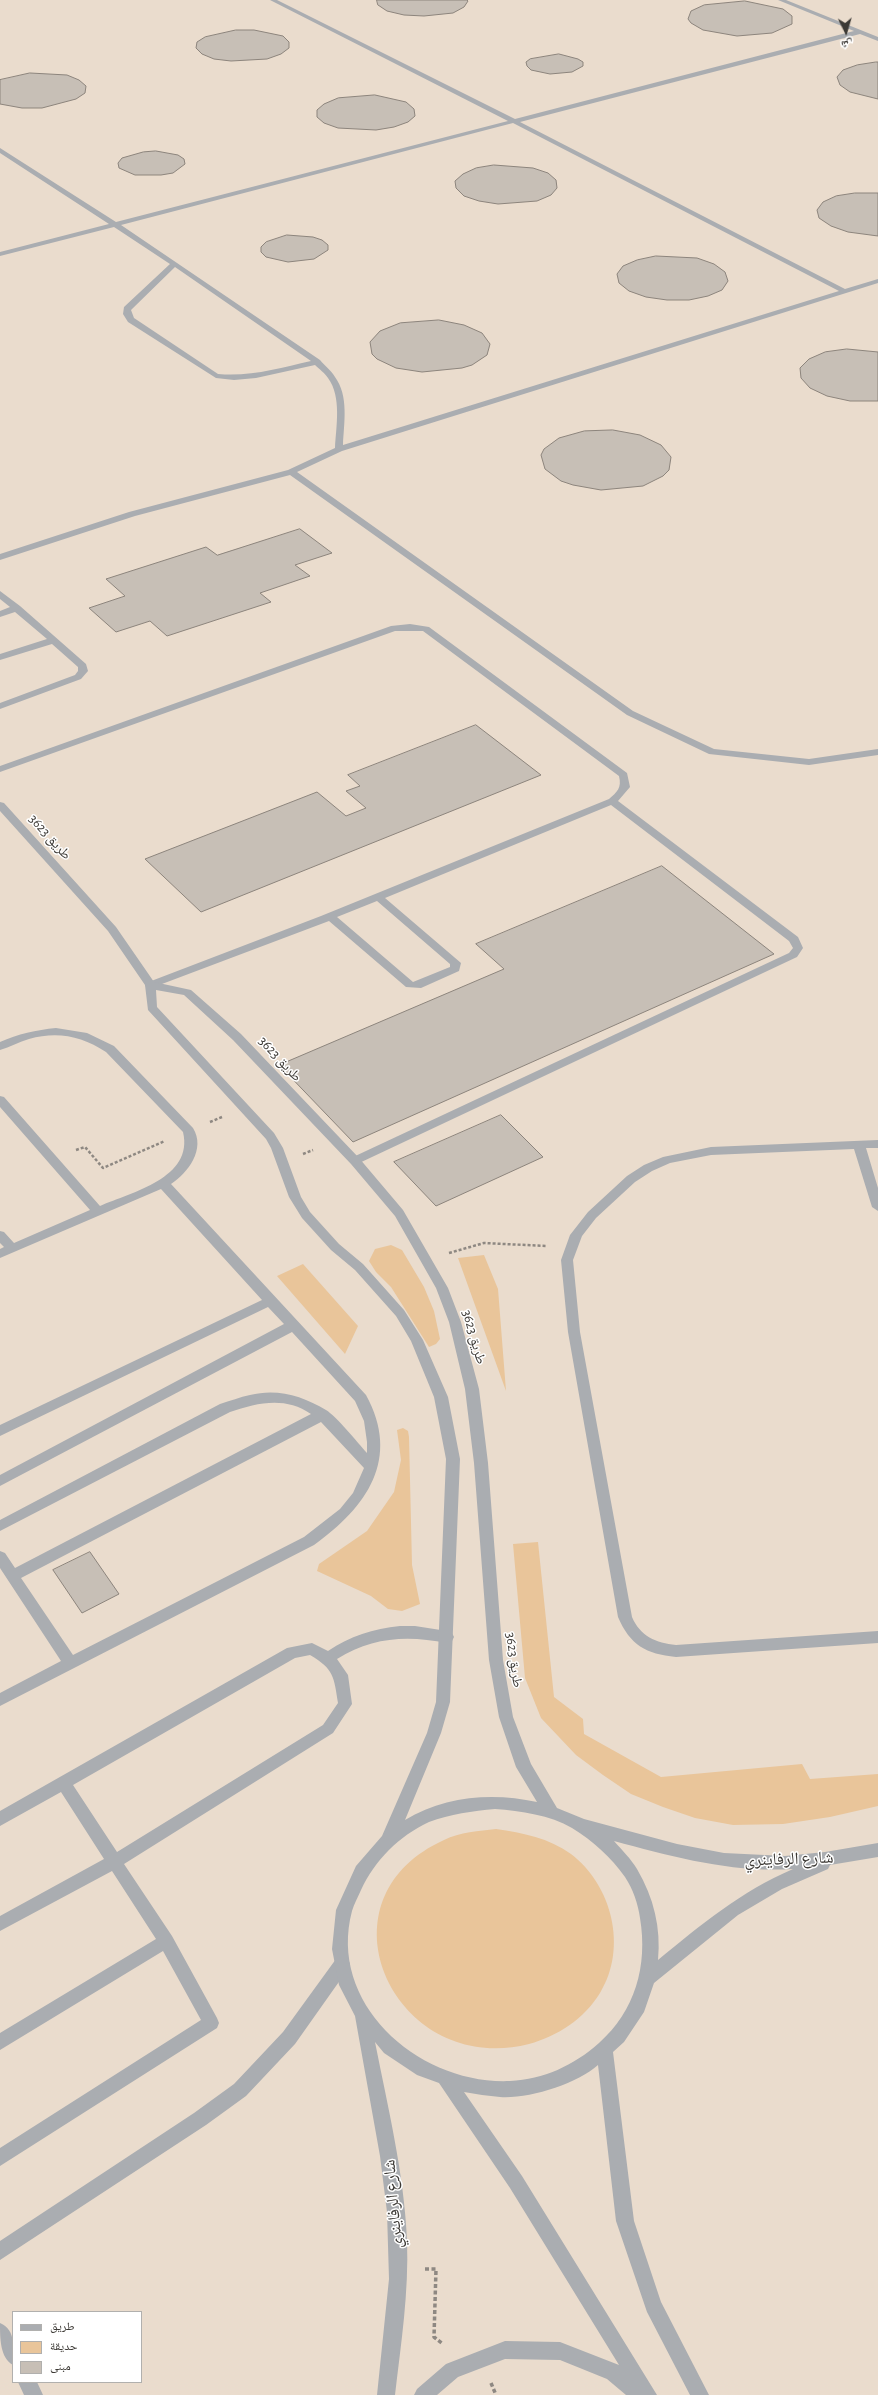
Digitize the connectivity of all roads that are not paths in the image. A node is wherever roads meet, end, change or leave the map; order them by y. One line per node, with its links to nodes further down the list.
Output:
1 (273, 0): 5 (street)
2 (781, 0): 3 (street)
3 (859, 32): 4 (street); 5 (street)
4 (878, 39)
5 (514, 121): 7 (street); 11 (street)
6 (0, 150): 7 (street)
7 (116, 226): 8 (street); 9 (street)
8 (0, 254)
9 (174, 264): 12 (street); 12 (street)
10 (878, 281): 11 (street)
11 (846, 292): 13 (street)
12 (317, 362): 13 (street)
13 (339, 449): 14 (street)
14 (291, 472): 15 (street); 22 (street)
15 (0, 557)
16 (0, 594): 17 (street)
17 (17, 608): 18 (street); 19 (street)
18 (0, 614)
19 (54, 640): 20 (street); 21 (street)
20 (0, 657)
21 (0, 706)
22 (878, 752)
23 (0, 769): 24 (street)
24 (612, 801): 26 (street); 33 (street)
25 (0, 805): 28 (street, طريق 3623)
26 (377, 896): 27 (street); 27 (street)
27 (331, 917): 28 (street)
28 (150, 985): 33 (street, طريق 3623); 49 (street, طريق 3623)
29 (0, 1046): 34 (street)
30 (0, 1100): 36 (street)
31 (878, 1144): 32 (street)
32 (859, 1145): 35 (street); 50 (street)
33 (356, 1161): 55 (street, طريق 3623)
34 (163, 1183): 36 (street); 40 (street)
35 (878, 1207)
36 (98, 1211): 38 (street)
37 (0, 1235): 38 (street)
38 (12, 1249): 39 (street)
39 (0, 1254)
40 (270, 1301): 41 (street); 43 (street)
41 (294, 1325): 44 (street); 45 (street)
42 (323, 1414): 44 (street); 46 (street); 48 (street)
43 (0, 1431)
44 (372, 1468): 52 (street)
45 (0, 1481)
46 (0, 1526)
47 (0, 1557): 48 (street)
48 (12, 1576): 52 (street)
49 (447, 1637): 51 (street); 58 (street, طريق 3623)
50 (878, 1637)
51 (328, 1658): 54 (street); 61 (street)
52 (70, 1663): 53 (street)
53 (0, 1700)
54 (62, 1783): 56 (street); 61 (street)
55 (552, 1812): 57 (street); 58 (street)
56 (0, 1819)
57 (578, 1824): 60 (street, شارع الرفاينري); 65 (street)
58 (389, 1839): 64 (street)
59 (878, 1850): 60 (street)
60 (845, 1856): 65 (street, شارع الرفاينري)
61 (115, 1861): 62 (street); 63 (street)
62 (0, 1924)
63 (166, 1941): 67 (street); 70 (street)
64 (342, 1964): 66 (street); 71 (street)
65 (650, 1977): 68 (street)
66 (361, 2015): 69 (street); 76 (street, شارع الرفاينري)
67 (0, 2042)
68 (604, 2052): 69 (street); 80 (street)
69 (446, 2081): 79 (street)
70 (0, 2158)
71 (0, 2251)
72 (0, 2332): 73 (street)
73 (12, 2354)
74 (28, 2383): 75 (street)
75 (34, 2395)
76 (386, 2395)
77 (422, 2395): 78 (street)
78 (640, 2395)
79 (648, 2395)
80 (700, 2395)

